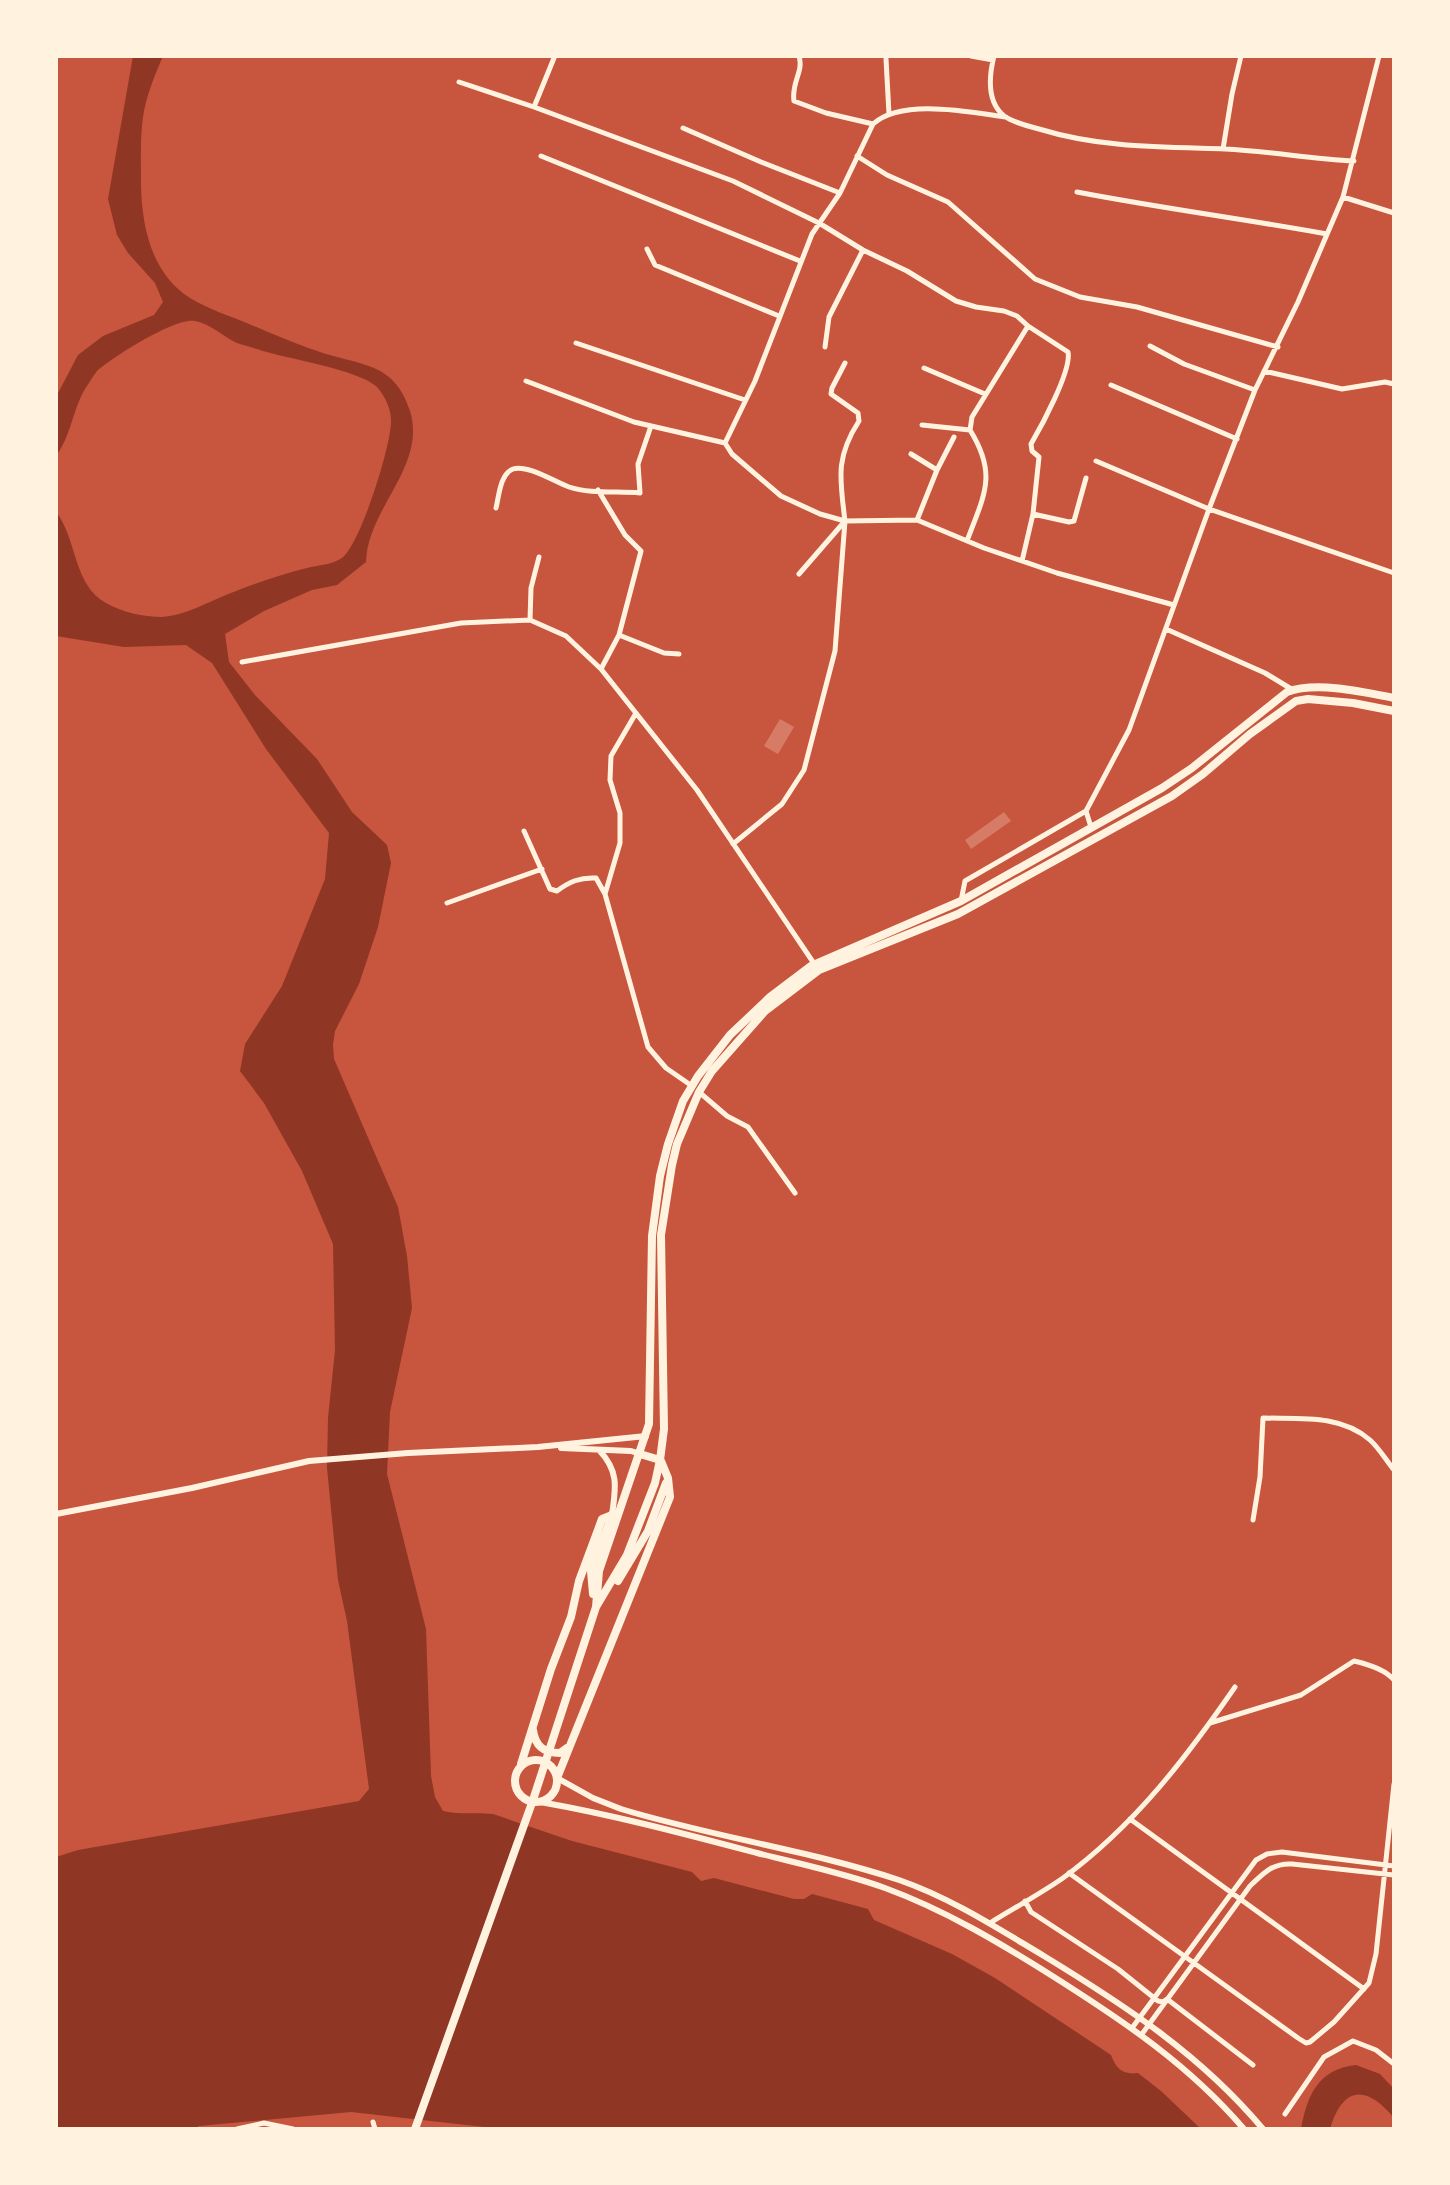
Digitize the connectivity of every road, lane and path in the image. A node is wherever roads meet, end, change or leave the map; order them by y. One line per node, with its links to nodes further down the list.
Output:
1 (799, 56): 12 (street)
2 (971, 56): 6 (street)
3 (1241, 56): 14 (street)
4 (1379, 56): 17 (street)
5 (554, 58): 9 (street)
6 (993, 58): 11 (street)
7 (886, 60): 10 (street)
8 (459, 82): 9 (street)
9 (534, 107): 22 (street)
10 (889, 114): 11 (street); 12 (street)
11 (1006, 117): 14 (street)
12 (873, 124): 16 (street)
13 (683, 128): 19 (street)
14 (1223, 149): 17 (street)
15 (541, 156): 26 (street)
16 (857, 156): 19 (street); 32 (street)
17 (1353, 161): 20 (street)
18 (1077, 192): 23 (street)
19 (840, 193): 22 (street)
20 (1343, 197): 21 (street); 23 (street)
21 (1394, 213)
22 (819, 223): 25 (street); 26 (street)
23 (1328, 234): 32 (street)
24 (647, 249): 27 (street)
25 (863, 250): 28 (street); 31 (street)
26 (800, 261): 27 (street)
27 (779, 316): 41 (street)
28 (1028, 326): 40 (street); 55 (street)
29 (576, 343): 41 (street)
30 (1150, 346): 39 (street)
31 (825, 347)
32 (1278, 347): 35 (street)
33 (845, 363): 57 (street)
34 (924, 368): 40 (street)
35 (1264, 371): 37 (street); 39 (street)
36 (526, 381): 43 (street)
37 (1394, 384)
38 (1111, 385): 46 (street)
39 (1255, 390): 46 (street)
40 (985, 394): 44 (street)
41 (745, 400): 47 (street)
42 (922, 425): 44 (street)
43 (650, 426): 47 (street); 52 (street)
44 (970, 429): 58 (street)
45 (954, 437): 50 (street)
46 (1237, 439): 54 (street)
47 (725, 443): 57 (street)
48 (911, 454): 50 (street)
49 (1096, 461): 54 (street)
50 (937, 470): 56 (street)
51 (1086, 478): 55 (street)
52 (598, 490): 53 (street); 66 (street)
53 (496, 508)
54 (1209, 509): 62 (street); 63 (street)
55 (1033, 514): 60 (street)
56 (917, 520): 57 (street); 58 (street)
57 (845, 521): 61 (street); 79 (street)
58 (967, 541): 60 (street)
59 (539, 556): 64 (street)
60 (1022, 561): 63 (street)
61 (799, 573)
62 (1394, 573)
63 (1174, 604): 65 (street)
64 (530, 620): 68 (street); 69 (street)
65 (1166, 629): 70 (street); 75 (street)
66 (619, 635): 67 (street); 69 (street)
67 (679, 654)
68 (243, 662)
69 (601, 669): 74 (street)
70 (1293, 690): 71 (main road); 72 (main road); 76 (main road)
71 (1394, 698)
72 (1308, 699): 73 (main road); 78 (main road)
73 (1394, 711)
74 (636, 713): 79 (street); 81 (street)
75 (1086, 811): 76 (street); 82 (street)
76 (1091, 827): 78 (main road); 82 (main road)
77 (524, 831): 80 (street)
78 (1095, 837): 84 (main road)
79 (733, 844): 85 (street)
80 (542, 869): 81 (street); 83 (street)
81 (605, 894): 86 (street)
82 (961, 901): 84 (main road); 85 (main road)
83 (447, 903)
84 (958, 914): 85 (main road)
85 (817, 967): 86 (main road)
86 (695, 1089): 87 (street); 88 (main road); 89 (main road)
87 (795, 1193)
88 (646, 1436): 89 (main road); 90 (street); 92 (main road)
89 (663, 1437): 93 (main road)
90 (538, 1447): 91 (street); 97 (street)
91 (599, 1450): 92 (street); 98 (street)
92 (640, 1454): 93 (main road); 96 (main road)
93 (660, 1460): 95 (main road); 100 (main road)
94 (1394, 1470): 99 (street)
95 (668, 1478): 100 (main road); 105 (main road)
96 (623, 1501): 98 (main road); 100 (main road)
97 (56, 1514)
98 (612, 1515): 100 (main road); 104 (main road)
99 (1253, 1520)
100 (596, 1607): 138 (main road)
101 (1394, 1680): 103 (street)
102 (1235, 1687): 103 (street)
103 (1210, 1723): 112 (street)
104 (533, 1727): 105 (main road); 107 (main road)
105 (569, 1746): 106 (main road)
106 (564, 1758): 108 (main road); 109 (main road)
107 (521, 1764): 108 (main road); 111 (main road)
108 (553, 1768): 109 (main road)
109 (557, 1778): 111 (main road); 113 (street)
110 (1394, 1784): 114 (street)
111 (540, 1802): 119 (street)
112 (1130, 1819): 116 (street); 120 (street)
113 (849, 1865): 119 (street); 123 (street)
114 (1386, 1865): 115 (street); 117 (street); 120 (street)
115 (1394, 1866)
116 (1069, 1873): 122 (street); 124 (street)
117 (1385, 1874): 118 (street); 121 (street); 126 (street)
118 (1394, 1875)
119 (846, 1877): 131 (street)
120 (1232, 1892): 121 (street); 124 (street)
121 (1241, 1898): 125 (street); 126 (street)
122 (1025, 1901): 123 (street); 127 (street)
123 (990, 1923): 129 (street)
124 (1184, 1956): 125 (street); 127 (street)
125 (1194, 1963): 126 (street); 128 (street)
126 (1364, 1989)
127 (1154, 1998): 128 (street); 129 (street)
128 (1167, 1999): 130 (street); 134 (street)
129 (1140, 2017): 130 (street); 131 (street)
130 (1149, 2024): 132 (street); 140 (street)
131 (1132, 2028): 132 (street)
132 (1142, 2034): 139 (street)
133 (1394, 2064): 135 (street)
134 (1253, 2065)
135 (1286, 2114)
136 (237, 2129): 137 (street)
137 (293, 2129)
138 (415, 2129)
139 (1244, 2129)
140 (1263, 2129)

